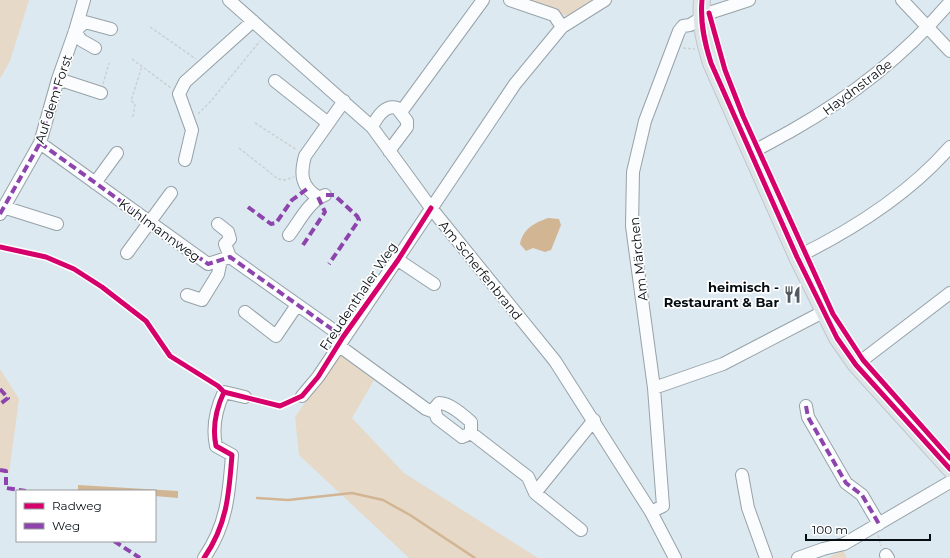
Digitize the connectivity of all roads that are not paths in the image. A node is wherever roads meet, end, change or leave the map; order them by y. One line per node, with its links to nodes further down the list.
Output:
1 (84, 0): 15 (street, Auf dem Forst)
2 (229, 0): 11 (street, Am Scherfenbrand)
3 (483, 0): 22 (street)
4 (510, 0): 12 (street)
5 (605, 0): 12 (street, Freudenthaler Weg)
6 (702, 0): 10 (main road)
7 (749, 0): 10 (street, Am Märchen)
8 (902, 0): 14 (street)
9 (950, 2): 14 (street, Haydnstraße)
10 (700, 18): 28 (main road); 51 (street, Am Märchen)
11 (253, 21): 21 (street, Am Scherfenbrand); 30 (street)
12 (562, 27): 33 (street, Freudenthaler Weg)
13 (111, 29): 15 (street)
14 (927, 29): 17 (street); 28 (street, Haydnstraße)
15 (75, 31): 16 (street); 18 (street, Auf dem Forst)
16 (95, 48)
17 (950, 50)
18 (58, 79): 20 (street); 25 (street, Auf dem Forst)
19 (275, 81): 23 (street)
20 (101, 94)
21 (344, 101): 23 (street); 24 (street, Am Scherfenbrand)
22 (401, 112): 24 (street); 27 (street)
23 (328, 123): 38 (street)
24 (372, 127): 27 (street, Am Scherfenbrand)
25 (40, 143): 31 (street, Kuhlmannweg); 34 (street, Auf dem Forst)
26 (950, 147): 40 (street)
27 (389, 151): 33 (street, Am Scherfenbrand)
28 (750, 152): 40 (main road)
29 (117, 153): 31 (street)
30 (185, 160)
31 (95, 183): 35 (street, Kuhlmannweg)
32 (171, 194): 35 (street)
33 (430, 208): 42 (street, Freudenthaler Weg); 56 (street, Am Scherfenbrand)
34 (2, 211): 36 (street)
35 (150, 222): 39 (street); 41 (street, Kuhlmannweg)
36 (57, 224)
37 (218, 224): 41 (street)
38 (289, 235)
39 (127, 253)
40 (796, 258): 48 (main road)
41 (226, 259): 45 (street); 46 (street)
42 (398, 260): 43 (street); 49 (street, Freudenthaler Weg)
43 (434, 284)
44 (950, 293): 50 (street)
45 (187, 295)
46 (297, 305): 47 (street); 49 (street)
47 (245, 312)
48 (823, 312): 50 (main road); 51 (street)
49 (340, 341): 52 (street, Freudenthaler Weg); 55 (street)
50 (856, 365): 58 (main road)
51 (654, 388): 62 (street, Am Märchen)
52 (302, 396)
53 (245, 397): 65 (street)
54 (806, 406): 63 (street)
55 (434, 412): 57 (street); 57 (street)
56 (594, 420): 61 (street); 62 (street, Am Scherfenbrand)
57 (471, 433): 61 (street)
58 (950, 469)
59 (742, 475): 67 (street)
60 (950, 482): 63 (street)
61 (535, 493): 64 (street)
62 (651, 512): 66 (street, Am Scherfenbrand)
63 (879, 524): 68 (street)
64 (581, 530)
65 (204, 558)
66 (675, 558)
67 (766, 558)
68 (798, 558)

